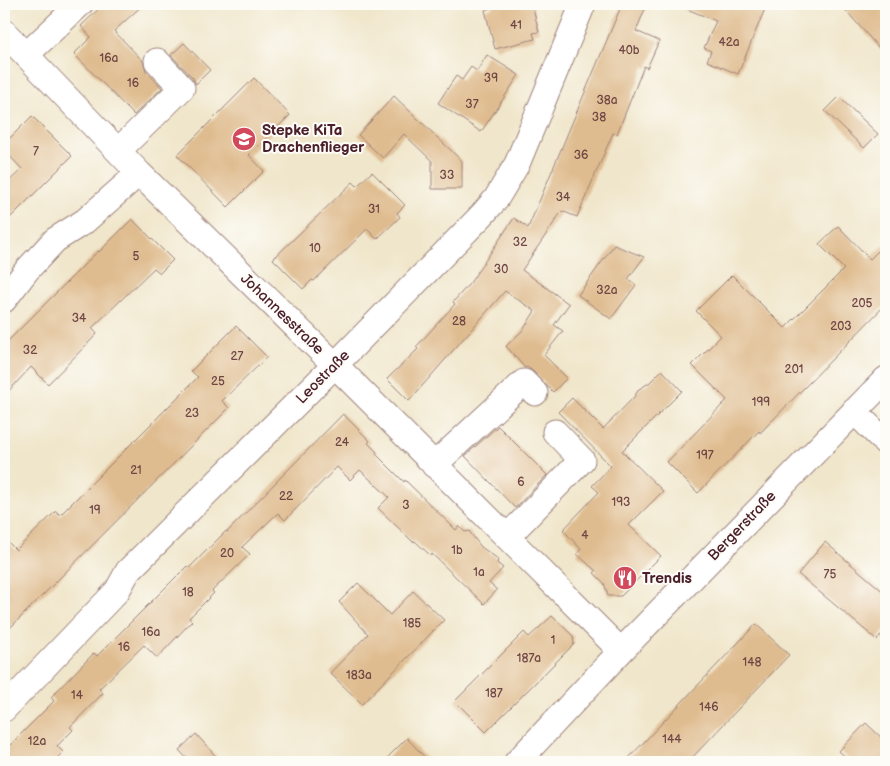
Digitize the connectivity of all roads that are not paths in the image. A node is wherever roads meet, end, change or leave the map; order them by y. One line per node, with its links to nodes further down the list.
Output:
1 (80, 4): 4 (street)
2 (583, 4): 9 (street, Leostraße)
3 (4, 32): 4 (street, Johannesstraße)
4 (26, 55): 6 (street, Johannesstraße)
5 (156, 62): 6 (street)
6 (118, 152): 7 (street, Johannesstraße)
7 (139, 173): 8 (street); 9 (street, Johannesstraße)
8 (4, 300)
9 (335, 366): 15 (street, Johannesstraße); 18 (street, Leostraße)
10 (886, 379): 12 (street, Bergerstraße)
11 (535, 393): 15 (street)
12 (854, 411): 14 (street); 17 (street, Bergerstraße)
13 (555, 432): 16 (street)
14 (886, 443)
15 (434, 465): 16 (street, Johannesstraße)
16 (507, 537): 17 (street, Johannesstraße)
17 (621, 650): 19 (street, Bergerstraße)
18 (4, 709)
19 (516, 762)

